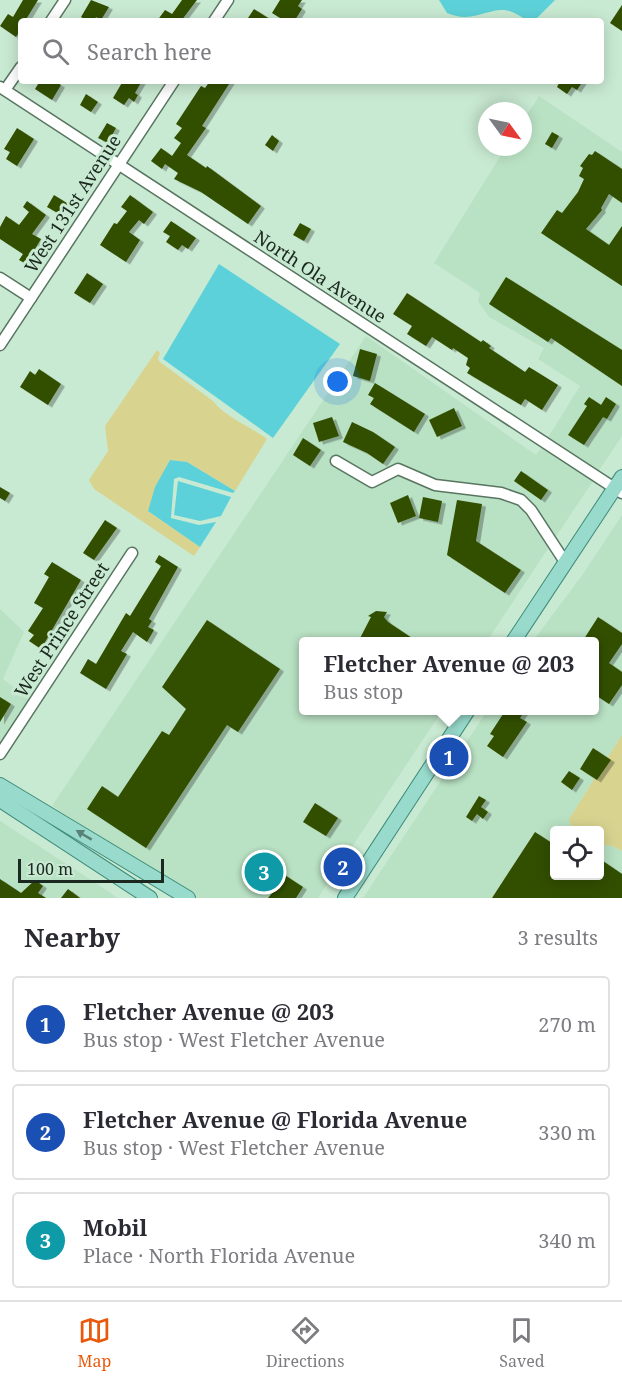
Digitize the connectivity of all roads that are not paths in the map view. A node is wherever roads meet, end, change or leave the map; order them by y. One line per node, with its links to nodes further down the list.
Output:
1 (65, 0): 3 (street)
2 (228, 0): 4 (street)
3 (53, 18)
4 (216, 18)
5 (18, 71): 7 (street)
6 (172, 84): 8 (street, West 131st Avenue)
7 (3, 89): 8 (street, North Ola Avenue)
8 (118, 165): 10 (street, West 131st Avenue); 14 (street, North Ola Avenue)
9 (0, 278): 10 (street)
10 (31, 298): 11 (street, West 131st Avenue)
11 (0, 345)
12 (336, 461): 16 (street)
13 (622, 477): 14 (main road)
14 (618, 491): 16 (main road)
15 (132, 553): 19 (street, West Prince Street)
16 (565, 561): 17 (main road)
17 (516, 637)
18 (465, 715): 24 (main road)
19 (0, 754)
20 (0, 785): 23 (main road, one-way to 20)
21 (0, 800): 22 (main road)
22 (150, 898)
23 (188, 898)
24 (345, 898)

